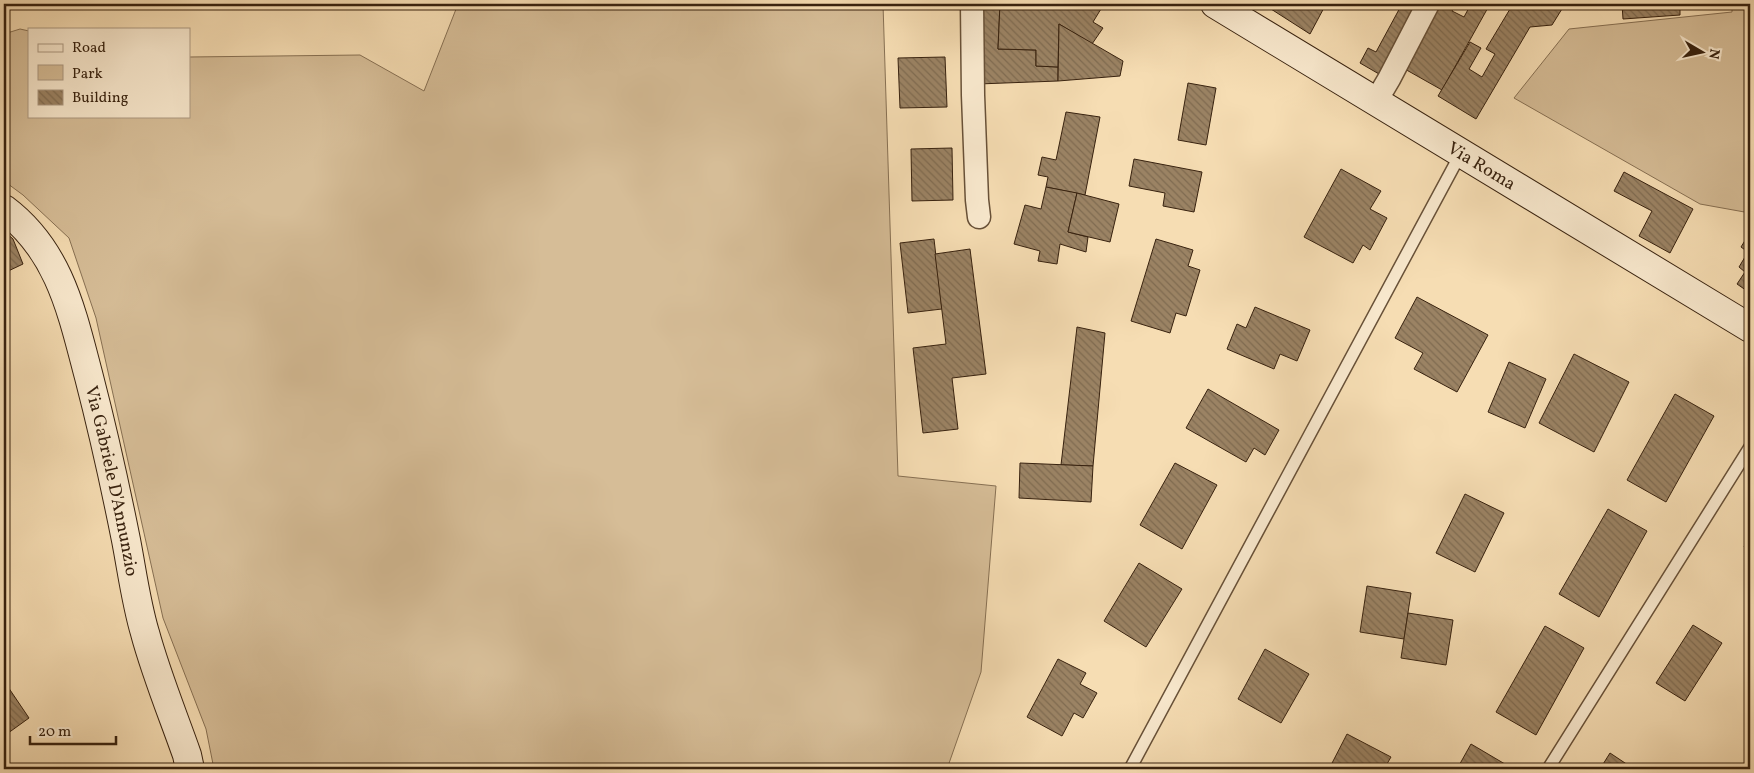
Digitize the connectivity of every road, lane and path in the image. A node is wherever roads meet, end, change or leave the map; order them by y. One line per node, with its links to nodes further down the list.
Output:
1 (972, 4): 7 (street)
2 (1215, 4): 4 (main road, Via Roma)
3 (1428, 4): 4 (street)
4 (1376, 101): 5 (main road, Via Roma)
5 (1461, 153): 8 (main road, Via Roma); 11 (lane)
6 (4, 209): 10 (main road, Via Gabriele D'Annunzio)
7 (980, 217)
8 (1750, 328)
9 (1750, 447): 12 (lane)
10 (190, 769)
11 (1130, 769)
12 (1548, 769)

